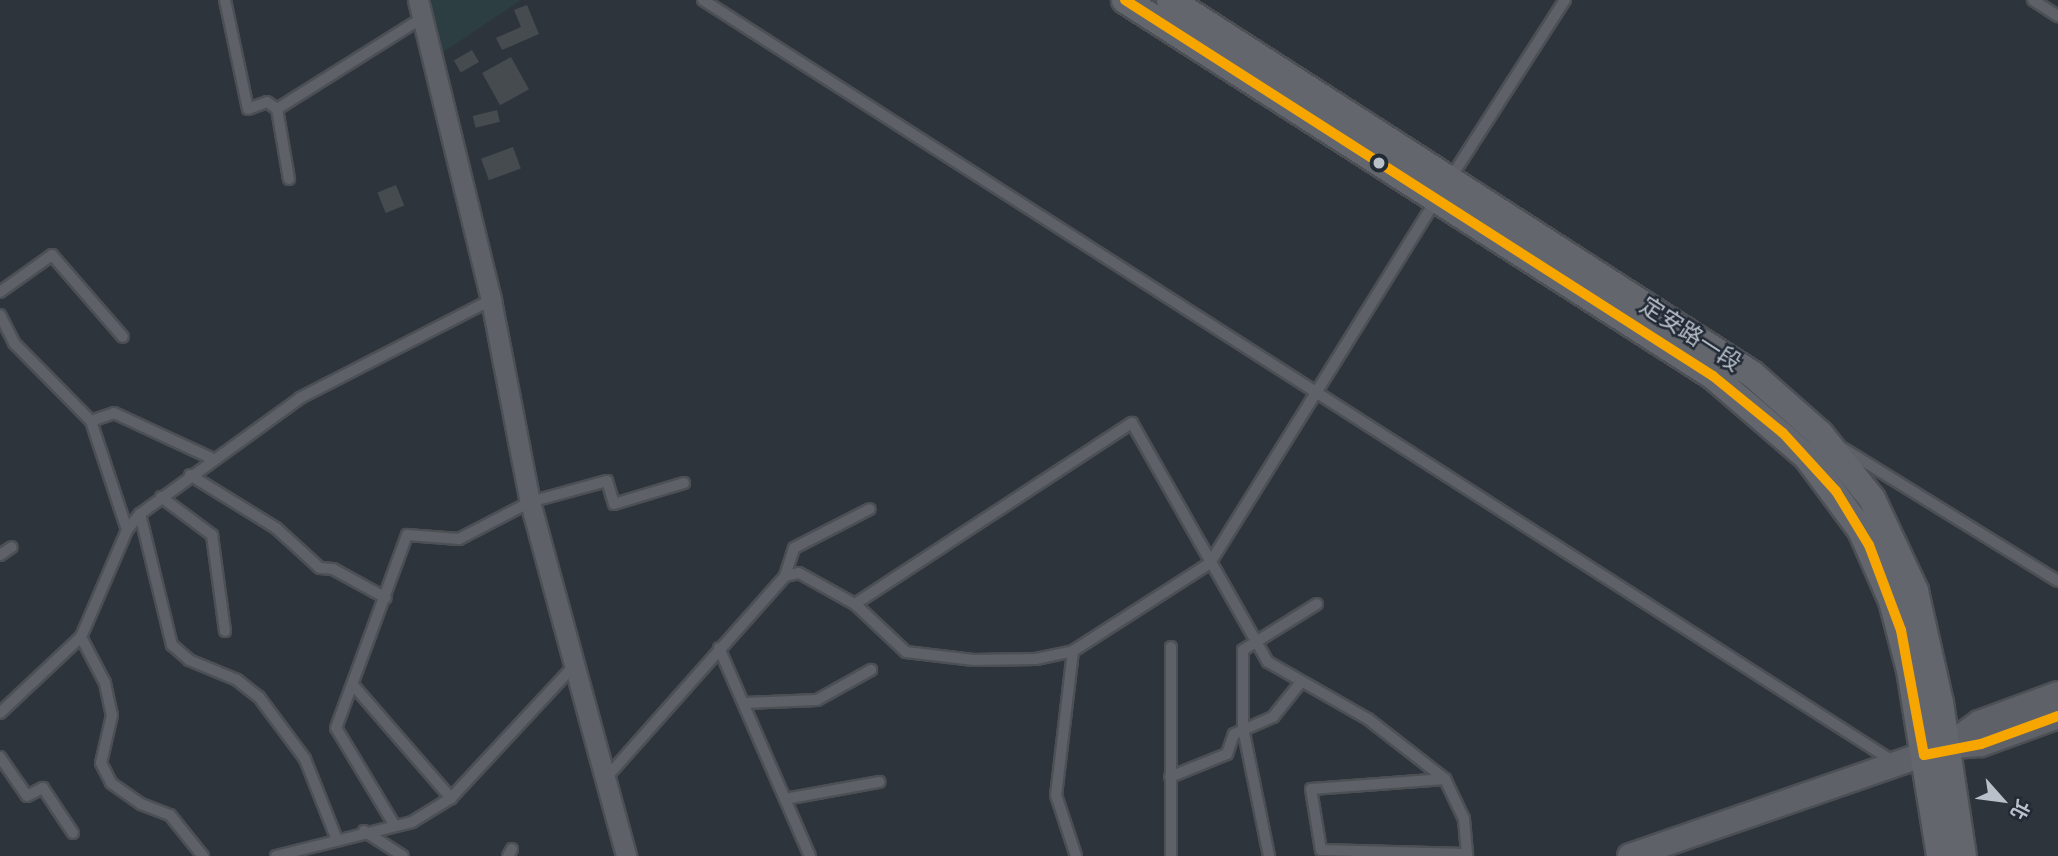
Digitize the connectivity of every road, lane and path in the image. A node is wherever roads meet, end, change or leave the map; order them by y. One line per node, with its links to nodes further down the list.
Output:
1 (225, 0): 9 (lane)
2 (703, 0): 16 (lane)
3 (1125, 0): 11 (main road, 定安路一段)
4 (1170, 0): 11 (main road, 定安路一段)
5 (1565, 0): 11 (lane)
6 (2033, 0): 8 (lane)
7 (420, 9): 9 (lane); 13 (street)
8 (2058, 16)
9 (277, 109): 10 (lane)
10 (289, 179)
11 (1443, 188): 16 (lane); 18 (main road, 定安路一段); 50 (main road, 定安路一段)
12 (0, 292): 15 (lane)
13 (491, 300): 19 (lane); 23 (street)
14 (0, 315): 17 (lane)
15 (123, 337)
16 (1321, 391): 29 (lane); 52 (lane)
17 (91, 421): 19 (lane); 26 (lane)
18 (1820, 434): 31 (lane); 50 (main road, 定安路一段)
19 (213, 459): 20 (lane)
20 (190, 475): 22 (lane); 32 (lane)
21 (684, 483): 23 (lane)
22 (161, 497): 25 (lane); 35 (lane)
23 (530, 502): 32 (lane); 41 (street)
24 (870, 509): 30 (lane)
25 (141, 514): 26 (lane); 62 (lane)
26 (127, 530): 36 (lane)
27 (12, 547): 28 (lane)
28 (0, 555)
29 (1210, 564): 33 (lane); 37 (lane); 40 (lane)
30 (785, 576): 33 (lane); 39 (lane)
31 (2058, 582)
32 (386, 598): 44 (lane)
33 (855, 604): 40 (lane)
34 (1317, 604): 37 (lane)
35 (225, 631)
36 (80, 637): 47 (lane); 64 (lane)
37 (1258, 644): 43 (lane); 49 (lane)
38 (1171, 647): 53 (lane)
39 (719, 648): 46 (lane); 55 (lane)
40 (1073, 651): 69 (lane)
41 (572, 668): 55 (street); 57 (lane)
42 (870, 670): 46 (lane)
43 (1301, 682): 49 (lane); 54 (lane)
44 (354, 685): 57 (lane); 59 (lane)
45 (2058, 694): 50 (street)
46 (745, 703): 58 (lane)
47 (0, 713)
48 (2058, 716): 50 (street)
49 (1243, 729): 53 (lane); 71 (lane)
50 (1935, 751): 52 (street); 73 (main road, 定安路一段); 74 (main road, 定安路一段)
51 (0, 757): 61 (lane)
52 (1897, 764): 72 (street)
53 (1170, 777): 70 (lane)
54 (1445, 779): 63 (lane); 63 (lane)
55 (604, 780): 67 (street)
56 (879, 782): 58 (lane)
57 (451, 798): 59 (lane)
58 (785, 799): 68 (lane)
59 (394, 826): 60 (lane)
60 (364, 831): 62 (lane); 66 (lane)
61 (73, 833)
62 (337, 840): 65 (lane)
63 (1467, 855)
64 (203, 856)
65 (276, 856)
66 (403, 856)
67 (626, 856)
68 (810, 856)
69 (1076, 856)
70 (1171, 856)
71 (1269, 856)
72 (1630, 856)
73 (1940, 856)
74 (1963, 856)

